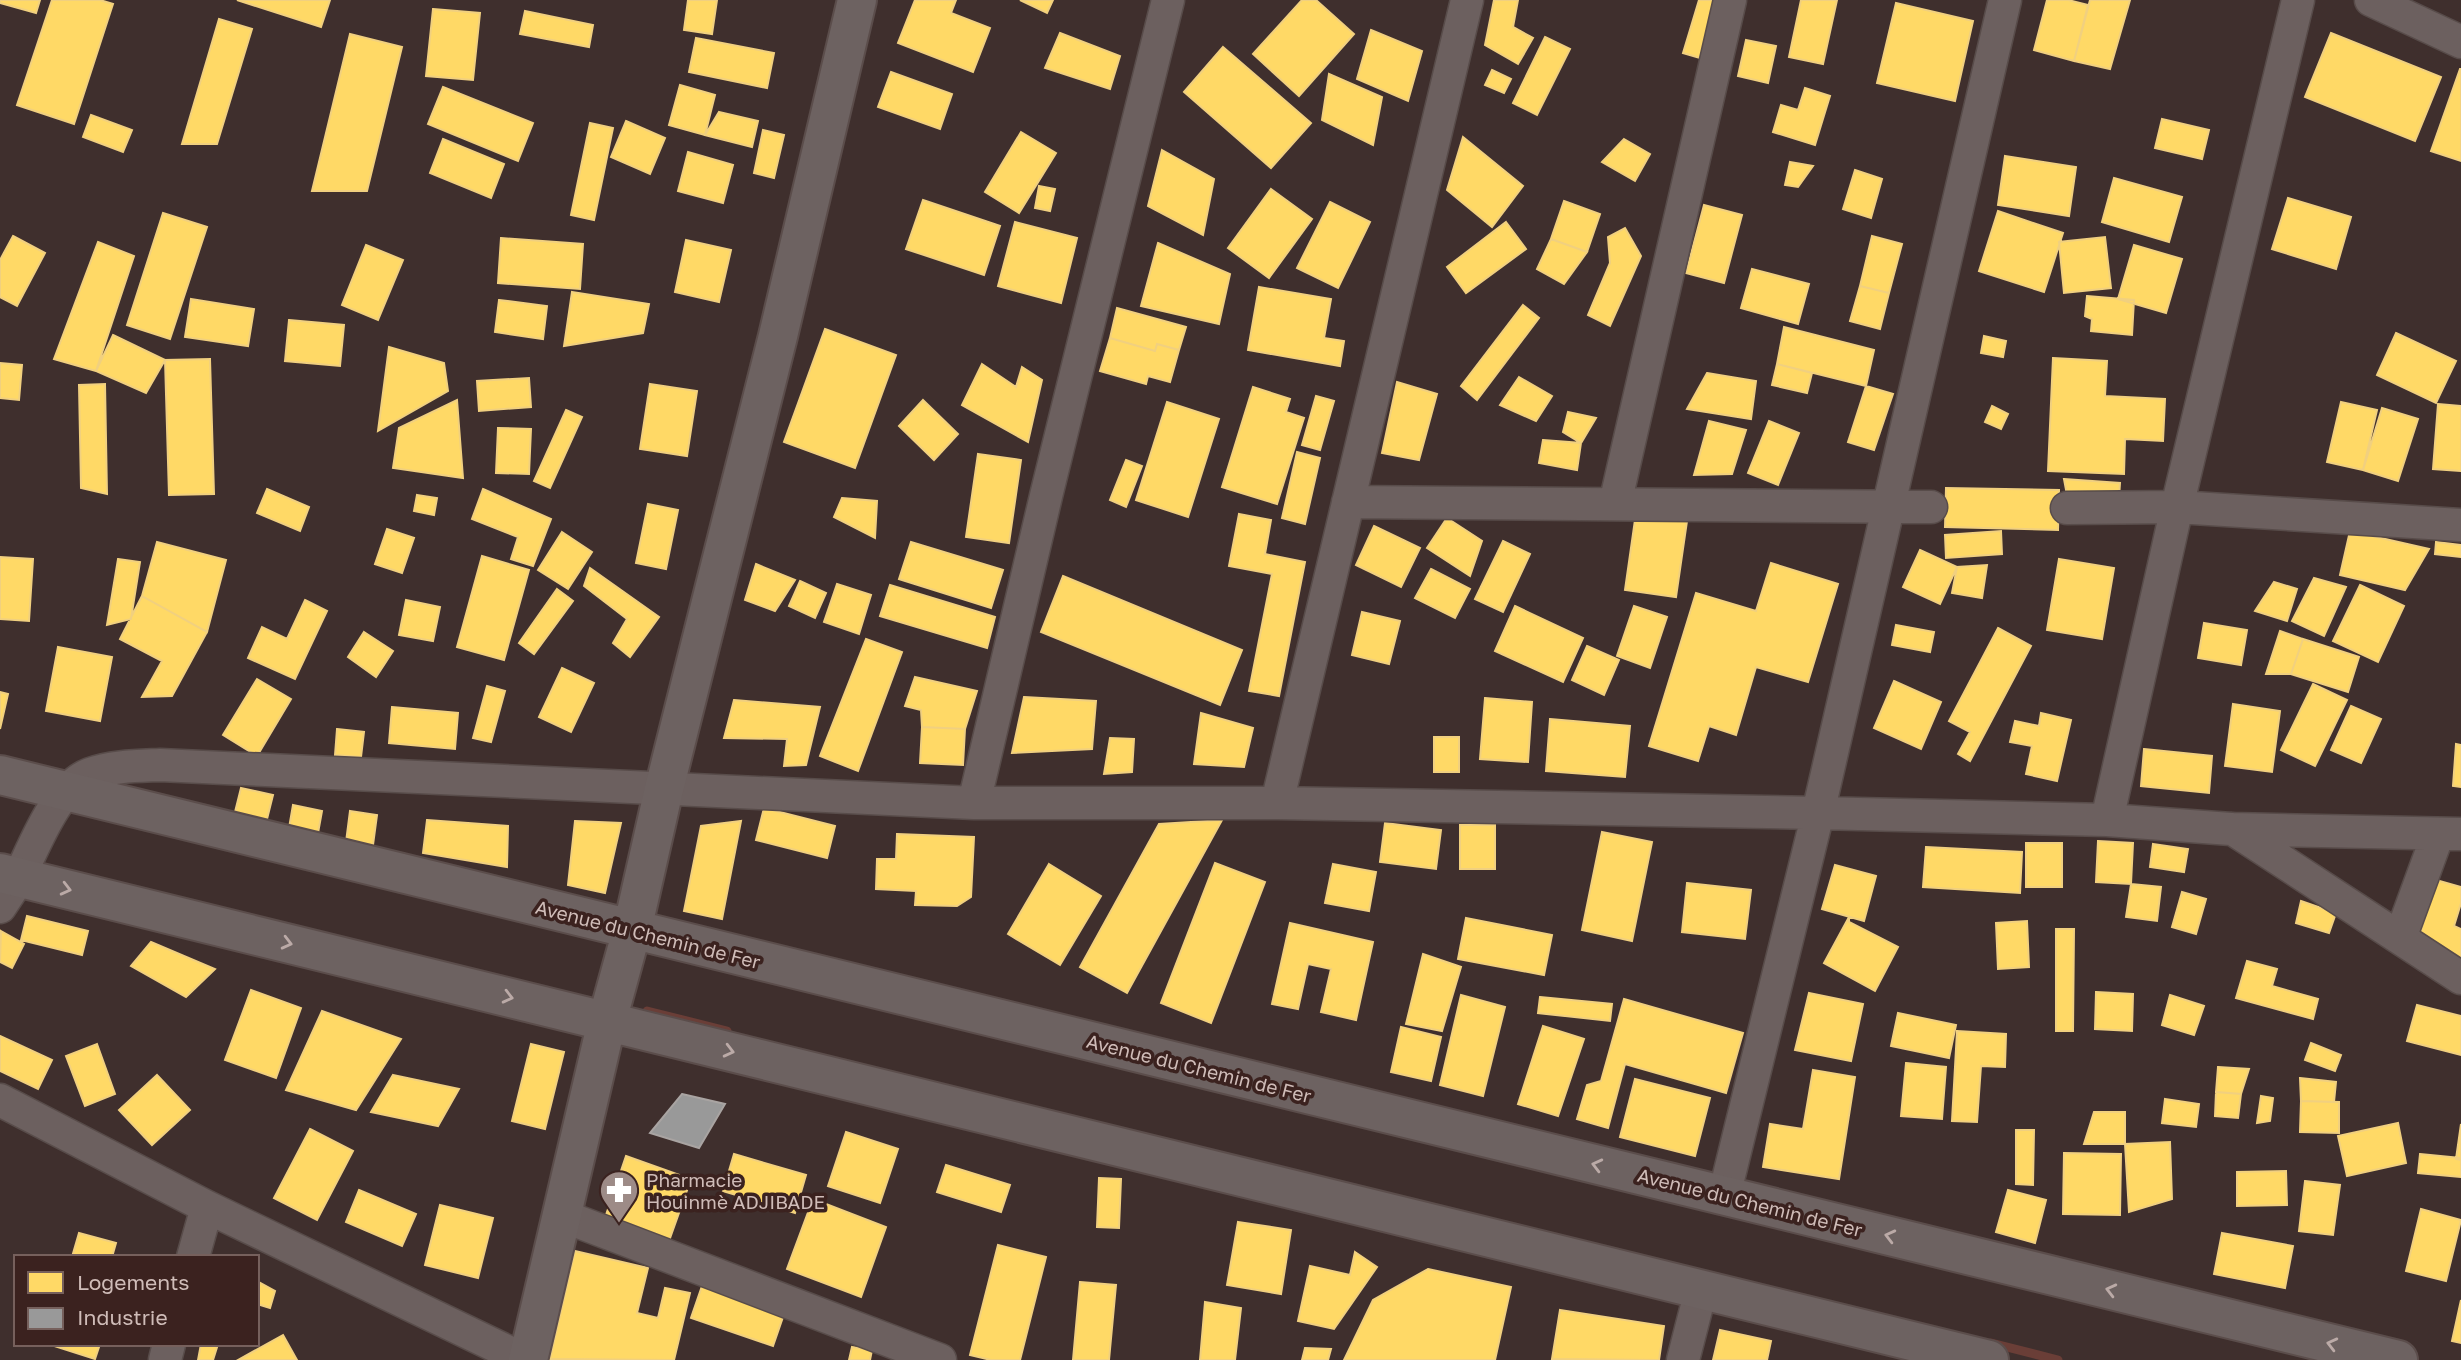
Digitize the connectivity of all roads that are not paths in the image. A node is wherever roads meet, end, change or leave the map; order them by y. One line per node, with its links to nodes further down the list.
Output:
1 (857, 0): 17 (main road)
2 (1168, 0): 19 (street)
3 (1467, 0): 9 (street)
4 (1730, 0): 10 (street)
5 (2005, 0): 11 (street)
6 (2298, 0): 13 (street)
7 (2371, 0): 8 (street)
8 (2461, 42)
9 (1348, 502): 10 (street); 20 (street)
10 (1615, 504): 11 (street)
11 (1890, 506): 12 (street); 21 (street)
12 (1931, 507)
13 (2178, 507): 14 (street); 15 (street); 22 (street)
14 (2067, 508)
15 (2461, 525)
16 (0, 775): 18 (main road, Avenue du Chemin de Fer)
17 (664, 789): 18 (street); 19 (street); 26 (main road)
18 (66, 791): 25 (street); 26 (main road, Avenue du Chemin de Fer)
19 (974, 803): 20 (street)
20 (1278, 803): 21 (street)
21 (1818, 813): 22 (street); 31 (street)
22 (2107, 820): 23 (street)
23 (2231, 828): 24 (street); 27 (street)
24 (2449, 834): 27 (street)
25 (6, 886): 29 (main road, one-way to 29)
26 (632, 930): 29 (main road); 31 (main road, Avenue du Chemin de Fer, one-way to 26)
27 (2400, 938): 28 (street)
28 (2461, 978)
29 (607, 1021): 33 (main road); 35 (main road, one-way to 35)
30 (0, 1100): 32 (street)
31 (1724, 1196): 40 (main road, Avenue du Chemin de Fer, one-way to 31)
32 (207, 1207): 34 (street); 36 (street)
33 (563, 1216): 36 (main road); 37 (street)
34 (194, 1255)
35 (1701, 1290): 38 (street); 39 (main road)
36 (527, 1360)
37 (940, 1360)
38 (1683, 1360)
39 (1989, 1360)
40 (2398, 1360)

